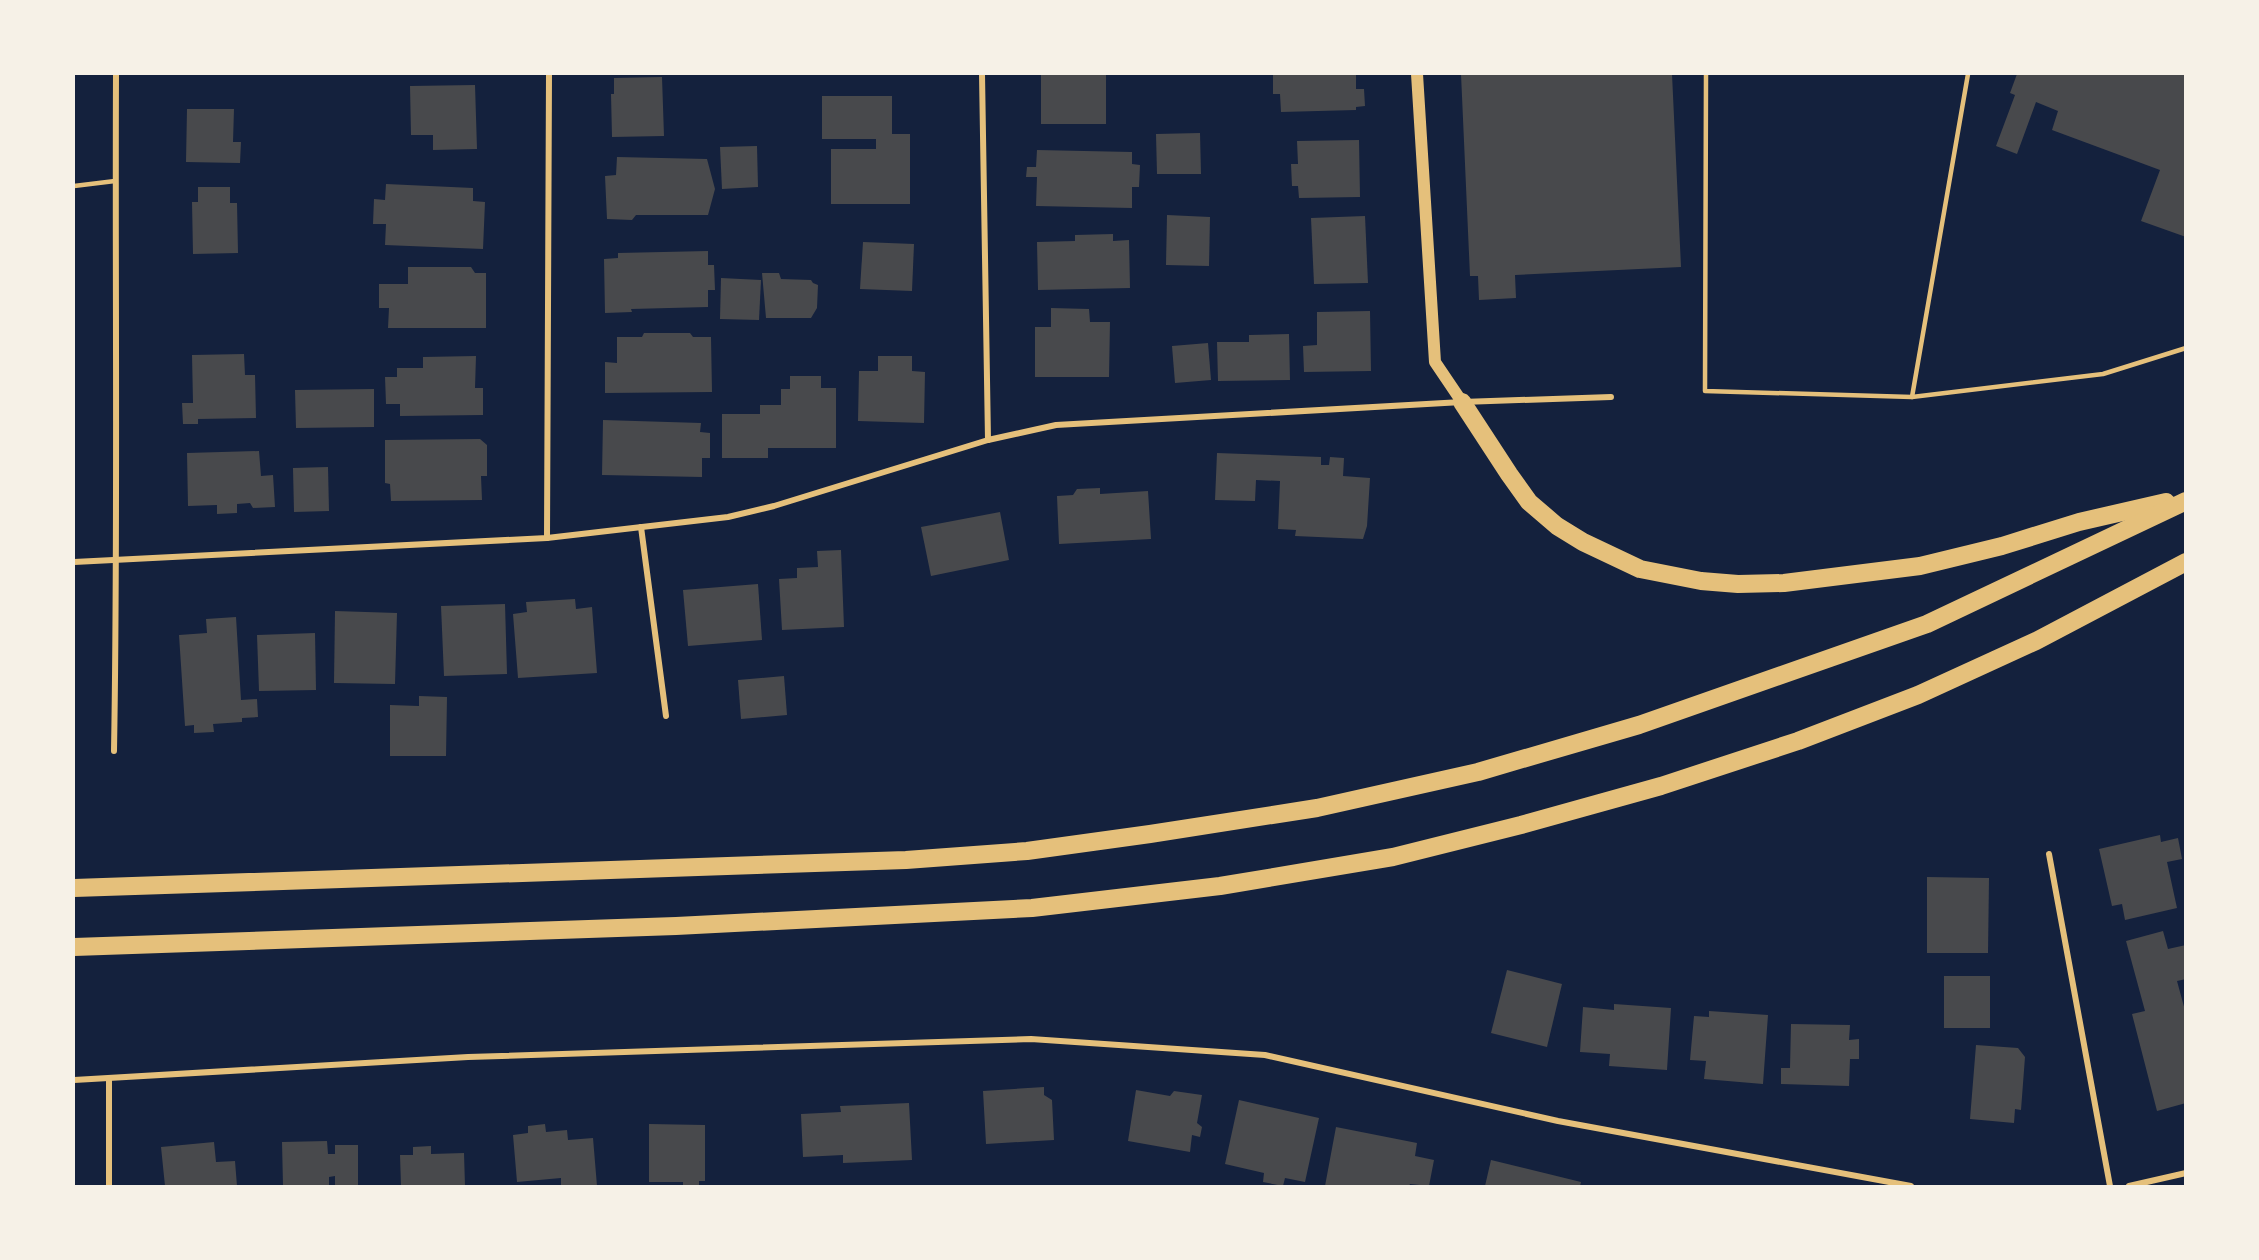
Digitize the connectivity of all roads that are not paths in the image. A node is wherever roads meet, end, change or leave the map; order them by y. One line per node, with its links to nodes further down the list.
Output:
1 (116, 74): 7 (street)
2 (549, 74): 16 (street)
3 (982, 74): 13 (street)
4 (1417, 74): 12 (main road)
5 (1706, 74): 10 (lane)
6 (1968, 74): 10 (lane)
7 (115, 181): 8 (lane); 17 (street)
8 (74, 186)
9 (2186, 348): 10 (lane)
10 (1912, 397)
11 (1611, 398): 12 (street)
12 (1462, 402): 13 (street); 14 (highway)
13 (988, 440): 15 (street)
14 (2186, 499): 23 (highway)
15 (641, 527): 16 (street); 20 (street)
16 (548, 538): 17 (street)
17 (117, 559): 18 (street); 21 (street)
18 (74, 562)
19 (2186, 562): 24 (highway)
20 (666, 716)
21 (114, 751)
22 (2049, 854): 30 (street)
23 (74, 888)
24 (74, 947)
25 (109, 1079): 26 (street); 28 (street); 29 (street)
26 (74, 1080)
27 (2186, 1173): 31 (street)
28 (109, 1186)
29 (1911, 1186)
30 (2110, 1186)
31 (2129, 1186)

